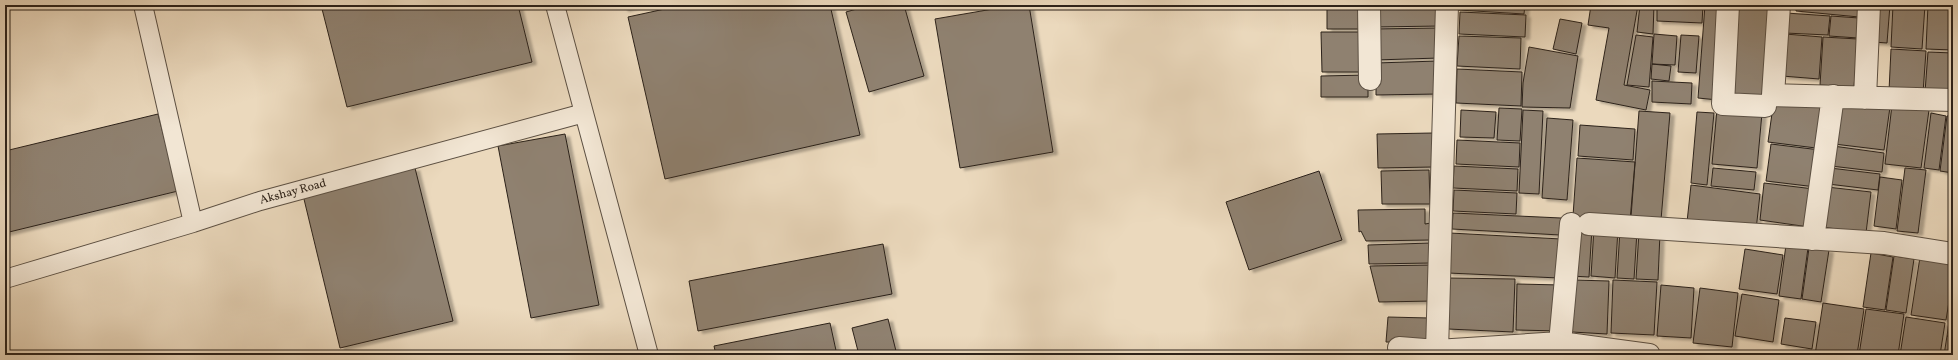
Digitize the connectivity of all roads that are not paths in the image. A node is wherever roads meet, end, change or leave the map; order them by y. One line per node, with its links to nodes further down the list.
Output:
1 (143, 5): 14 (lane)
2 (555, 5): 13 (lane)
3 (1370, 5): 8 (street)
4 (1447, 5): 20 (street)
5 (1728, 5): 12 (street)
6 (1779, 5): 9 (street)
7 (1869, 5): 10 (street)
8 (1370, 79)
9 (1833, 96): 10 (street); 15 (street)
10 (1865, 98): 11 (street)
11 (1953, 100)
12 (1765, 106)
13 (584, 113): 14 (lane, Akshay Road); 21 (lane)
14 (193, 223): 17 (lane, Akshay Road)
15 (1813, 239): 16 (street); 18 (street)
16 (1953, 254)
17 (5, 279)
18 (1560, 344): 20 (street); 22 (street)
19 (1400, 348): 20 (street)
20 (1437, 351)
21 (649, 355)
22 (1649, 355)

